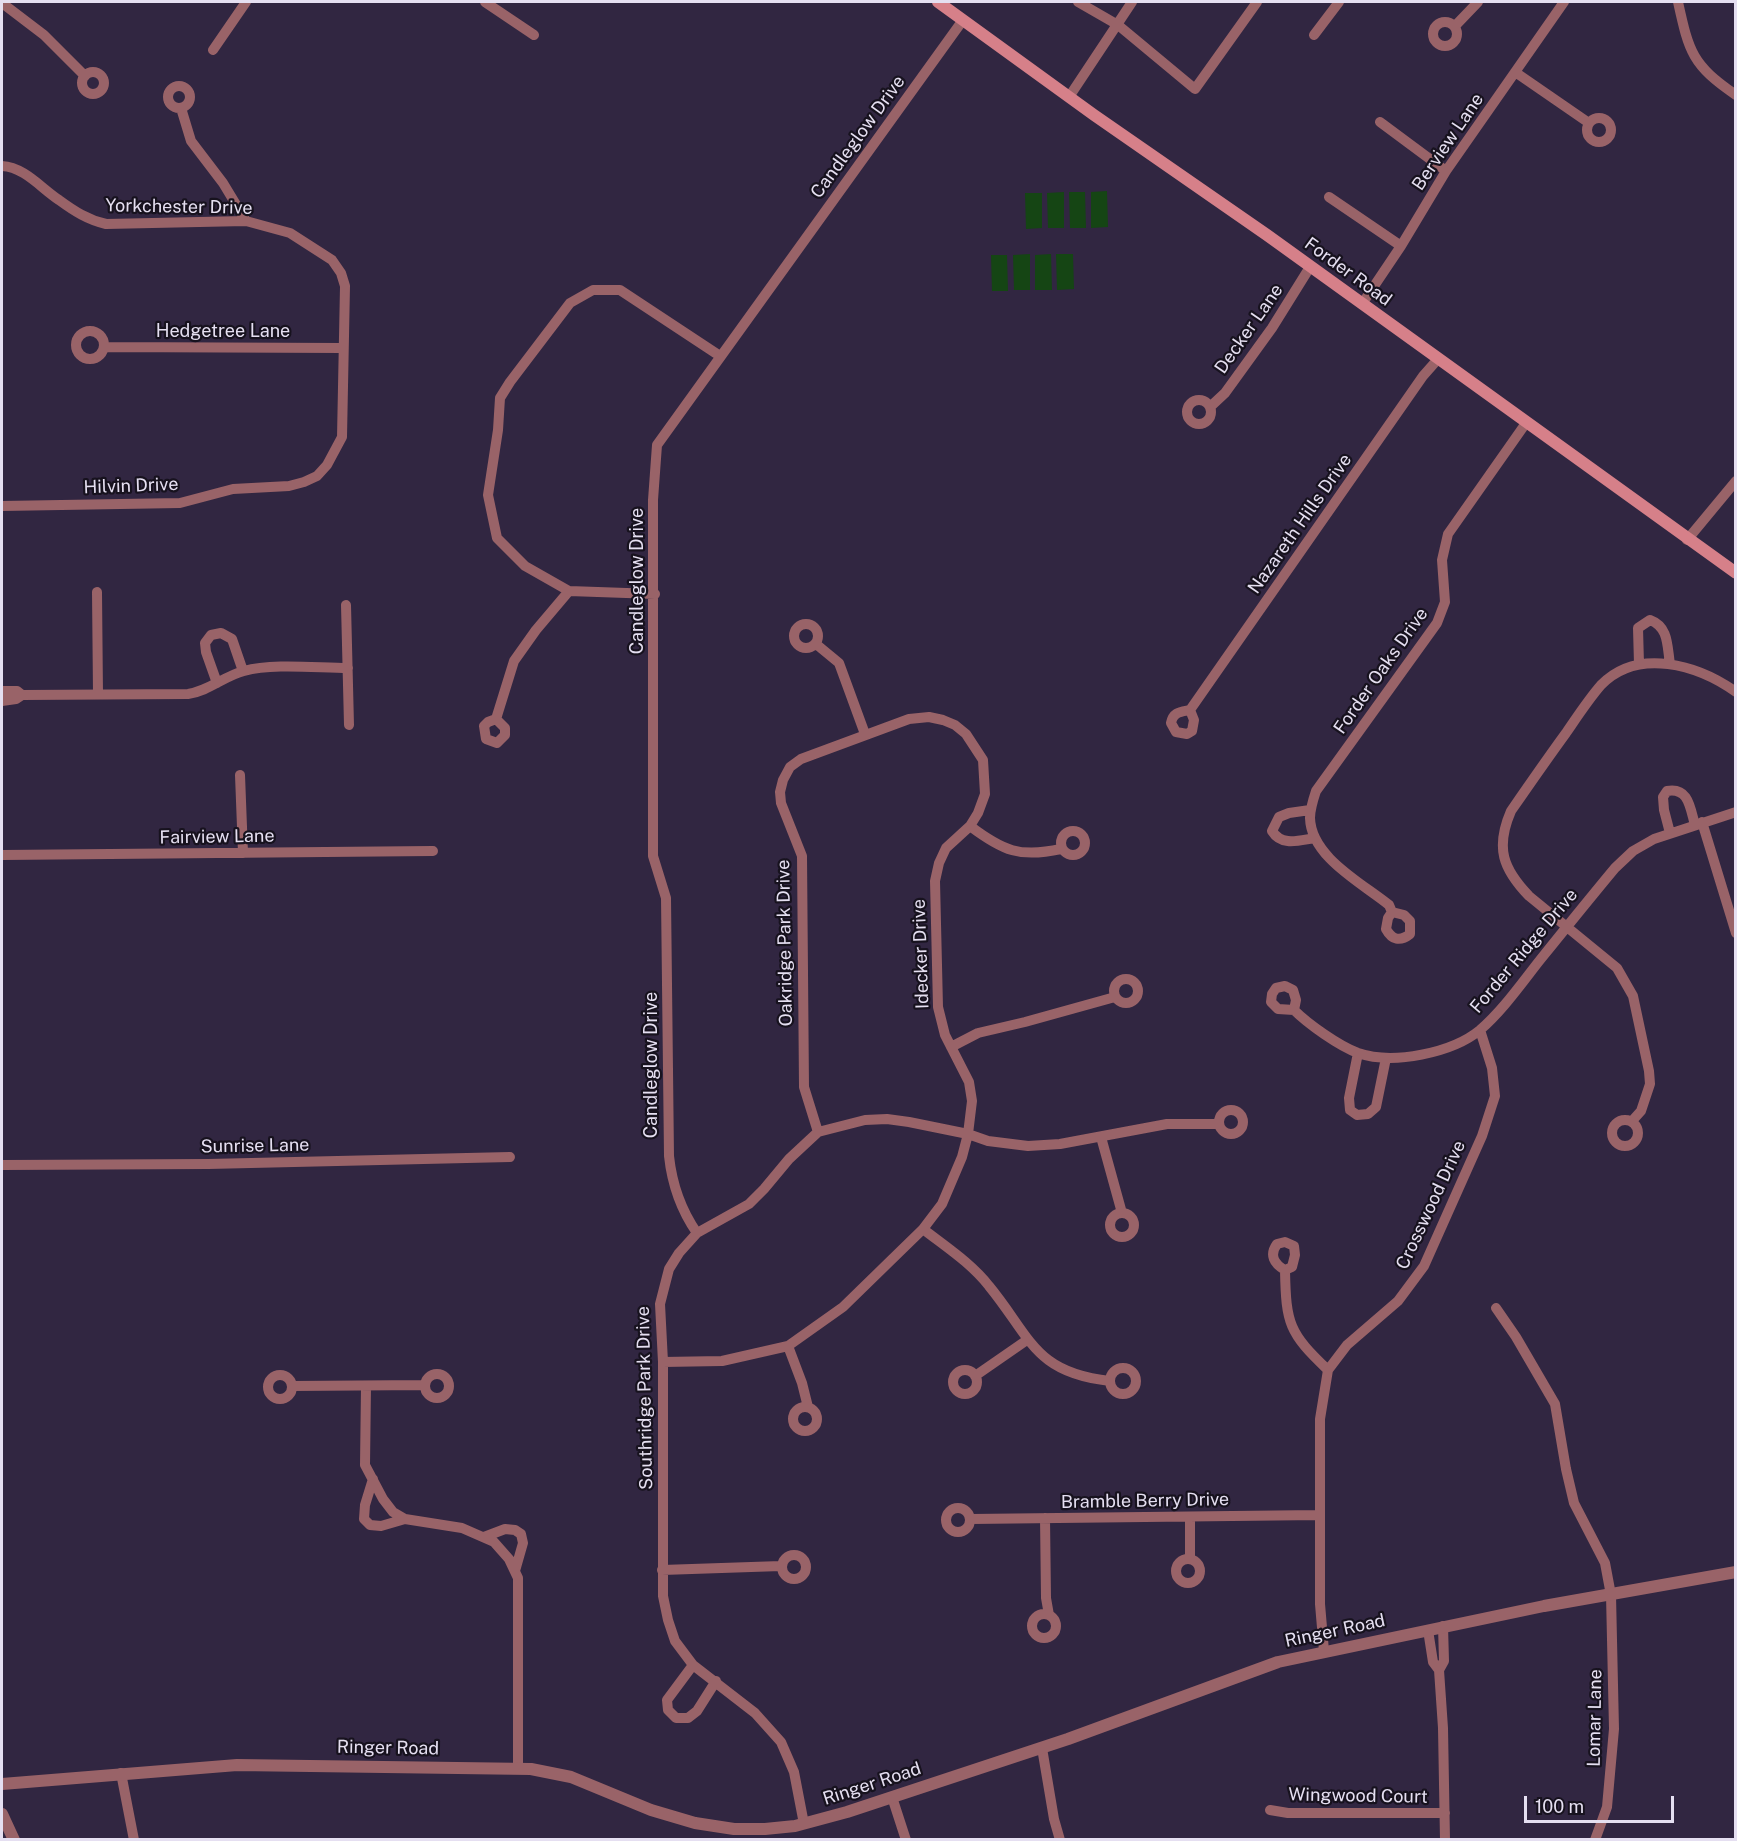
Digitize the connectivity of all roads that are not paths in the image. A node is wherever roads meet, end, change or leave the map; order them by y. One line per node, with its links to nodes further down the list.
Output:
1 (246, 2): 17 (street)
2 (485, 2): 15 (street)
3 (938, 2): 12 (main road, Forder Road)
4 (1078, 2): 13 (street)
5 (1132, 2): 13 (street)
6 (1257, 2): 13 (street)
7 (1339, 2): 16 (street)
8 (1478, 2): 14 (street)
9 (1564, 2): 18 (street, Berview Lane)
10 (1678, 2): 20 (street)
11 (2, 3): 19 (street)
12 (963, 20): 21 (main road, Forder Road); 34 (street, Candleglow Drive)
13 (1118, 25): 21 (street)
14 (1455, 26)
15 (534, 35)
16 (1314, 35)
17 (213, 50)
18 (1515, 72): 24 (street); 26 (street, Berview Lane)
19 (85, 75)
20 (1736, 95)
21 (1069, 97): 30 (main road, Forder Road)
22 (182, 108): 28 (street)
23 (1380, 123): 26 (street)
24 (1589, 123)
25 (2, 166): 28 (street, Yorkchester Drive)
26 (1446, 171): 29 (street, Berview Lane)
27 (1329, 197): 29 (street)
28 (246, 222): 33 (street, Yorkchester Drive)
29 (1401, 246): 31 (street, Berview Lane)
30 (1310, 267): 31 (main road, Forder Road); 36 (street, Decker Lane)
31 (1362, 304): 35 (main road, Forder Road)
32 (104, 347): 33 (street, Hedgetree Lane)
33 (342, 348): 38 (street, Yorkchester Drive)
34 (720, 356): 43 (street); 45 (street, Candleglow Drive)
35 (1438, 359): 37 (main road, Forder Road); 58 (street, Nazareth Hills Drive)
36 (1210, 406)
37 (1526, 423): 41 (main road, Forder Road); 63 (street, Forder Oaks Drive)
38 (327, 465): 40 (street, Hilvin Drive)
39 (1736, 481): 41 (street)
40 (2, 506)
41 (1687, 540): 42 (main road, Forder Road)
42 (1736, 573)
43 (569, 591): 45 (street); 59 (street)
44 (97, 592): 55 (street)
45 (655, 594): 91 (street, Candleglow Drive)
46 (346, 605): 50 (street)
47 (816, 644): 61 (street)
48 (1639, 664): 49 (street); 49 (street); 74 (street)
49 (1670, 664): 54 (street)
50 (348, 668): 51 (street); 60 (street)
51 (243, 671): 52 (street); 52 (street)
52 (217, 683): 55 (street)
53 (2, 691): 56 (street)
54 (1736, 692)
55 (98, 694): 56 (street)
56 (22, 695): 57 (street)
57 (2, 701)
58 (1190, 710)
59 (496, 719)
60 (349, 725)
61 (866, 734): 66 (street, Idecker Drive); 84 (street, Oakridge Park Drive)
62 (240, 775): 71 (street)
63 (1310, 810): 68 (street); 68 (street)
64 (1736, 812): 65 (street, Forder Ridge Drive)
65 (1698, 823): 67 (street, Forder Ridge Drive); 67 (street); 75 (street)
66 (970, 826): 69 (street); 79 (street, Idecker Drive)
67 (1670, 833): 74 (street, Forder Ridge Drive)
68 (1316, 838): 73 (street)
69 (1061, 849)
70 (433, 851): 71 (street, Fairview Lane)
71 (243, 853): 72 (street, Fairview Lane)
72 (2, 855)
73 (1392, 912)
74 (1567, 926): 78 (street, Forder Ridge Drive); 82 (street)
75 (1736, 933)
76 (1115, 997): 79 (street)
77 (1293, 1010): 80 (street, Forder Ridge Drive)
78 (1480, 1030): 81 (street, Forder Ridge Drive); 97 (street, Crosswood Drive)
79 (951, 1047): 85 (street, Idecker Drive)
80 (1358, 1053): 81 (street, Forder Ridge Drive); 81 (street)
81 (1386, 1058)
82 (1632, 1121)
83 (1218, 1124): 86 (street, Southridge Park Drive)
84 (818, 1132): 85 (street, Southridge Park Drive); 91 (street, Southridge Park Drive)
85 (968, 1134): 86 (street, Southridge Park Drive); 90 (street, Idecker Drive)
86 (1101, 1137): 89 (street)
87 (510, 1157): 88 (street, Sunrise Lane)
88 (2, 1165)
89 (1122, 1213)
90 (923, 1229): 94 (street); 95 (street, Idecker Drive)
91 (697, 1233): 96 (street, Southridge Park Drive)
92 (1285, 1270): 97 (street)
93 (1496, 1308): 116 (street, Lomar Lane)
94 (1027, 1340): 98 (street); 99 (street)
95 (788, 1346): 96 (street, Idecker Drive); 103 (street)
96 (663, 1362): 113 (street, Southridge Park Drive)
97 (1328, 1370): 105 (street, Crosswood Drive)
98 (975, 1376)
99 (1110, 1380)
100 (425, 1385): 102 (street)
101 (292, 1386): 102 (street)
102 (366, 1386): 104 (street)
103 (808, 1407)
104 (373, 1479): 108 (street); 108 (street)
105 (1319, 1515): 106 (street, Bramble Berry Drive); 120 (street, Crosswood Drive)
106 (1190, 1517): 107 (street, Bramble Berry Drive); 111 (street)
107 (1045, 1518): 109 (street, Bramble Berry Drive); 117 (street)
108 (405, 1519): 110 (street)
109 (971, 1520)
110 (484, 1537): 114 (street); 114 (street)
111 (1190, 1559)
112 (781, 1566): 113 (street)
113 (662, 1570): 121 (street, Southridge Park Drive)
114 (515, 1571): 125 (street)
115 (1736, 1572): 116 (street, Ringer Road)
116 (1611, 1595): 118 (street, Ringer Road); 139 (street, Lomar Lane)
117 (1050, 1615)
118 (1443, 1626): 119 (street, Ringer Road); 122 (street)
119 (1428, 1630): 120 (street, Ringer Road); 122 (street)
120 (1323, 1652): 124 (street, Ringer Road)
121 (693, 1665): 123 (street, Southridge Park Drive); 123 (street)
122 (1439, 1670): 130 (street)
123 (716, 1681): 132 (street, Southridge Park Drive)
124 (1042, 1748): 128 (street, Ringer Road); 137 (street)
125 (518, 1768): 126 (street, Ringer Road); 133 (street, Ringer Road)
126 (121, 1773): 127 (street, Ringer Road); 135 (street)
127 (2, 1784)
128 (892, 1797): 132 (street, Ringer Road); 136 (street)
129 (1270, 1810): 130 (street, Wingwood Court)
130 (1445, 1813): 138 (street)
131 (2, 1814): 134 (street)
132 (804, 1824): 133 (street, Ringer Road)
133 (734, 1834)
134 (14, 1839)
135 (134, 1839)
136 (906, 1839)
137 (1060, 1839)
138 (1445, 1839)
139 (1595, 1839)

